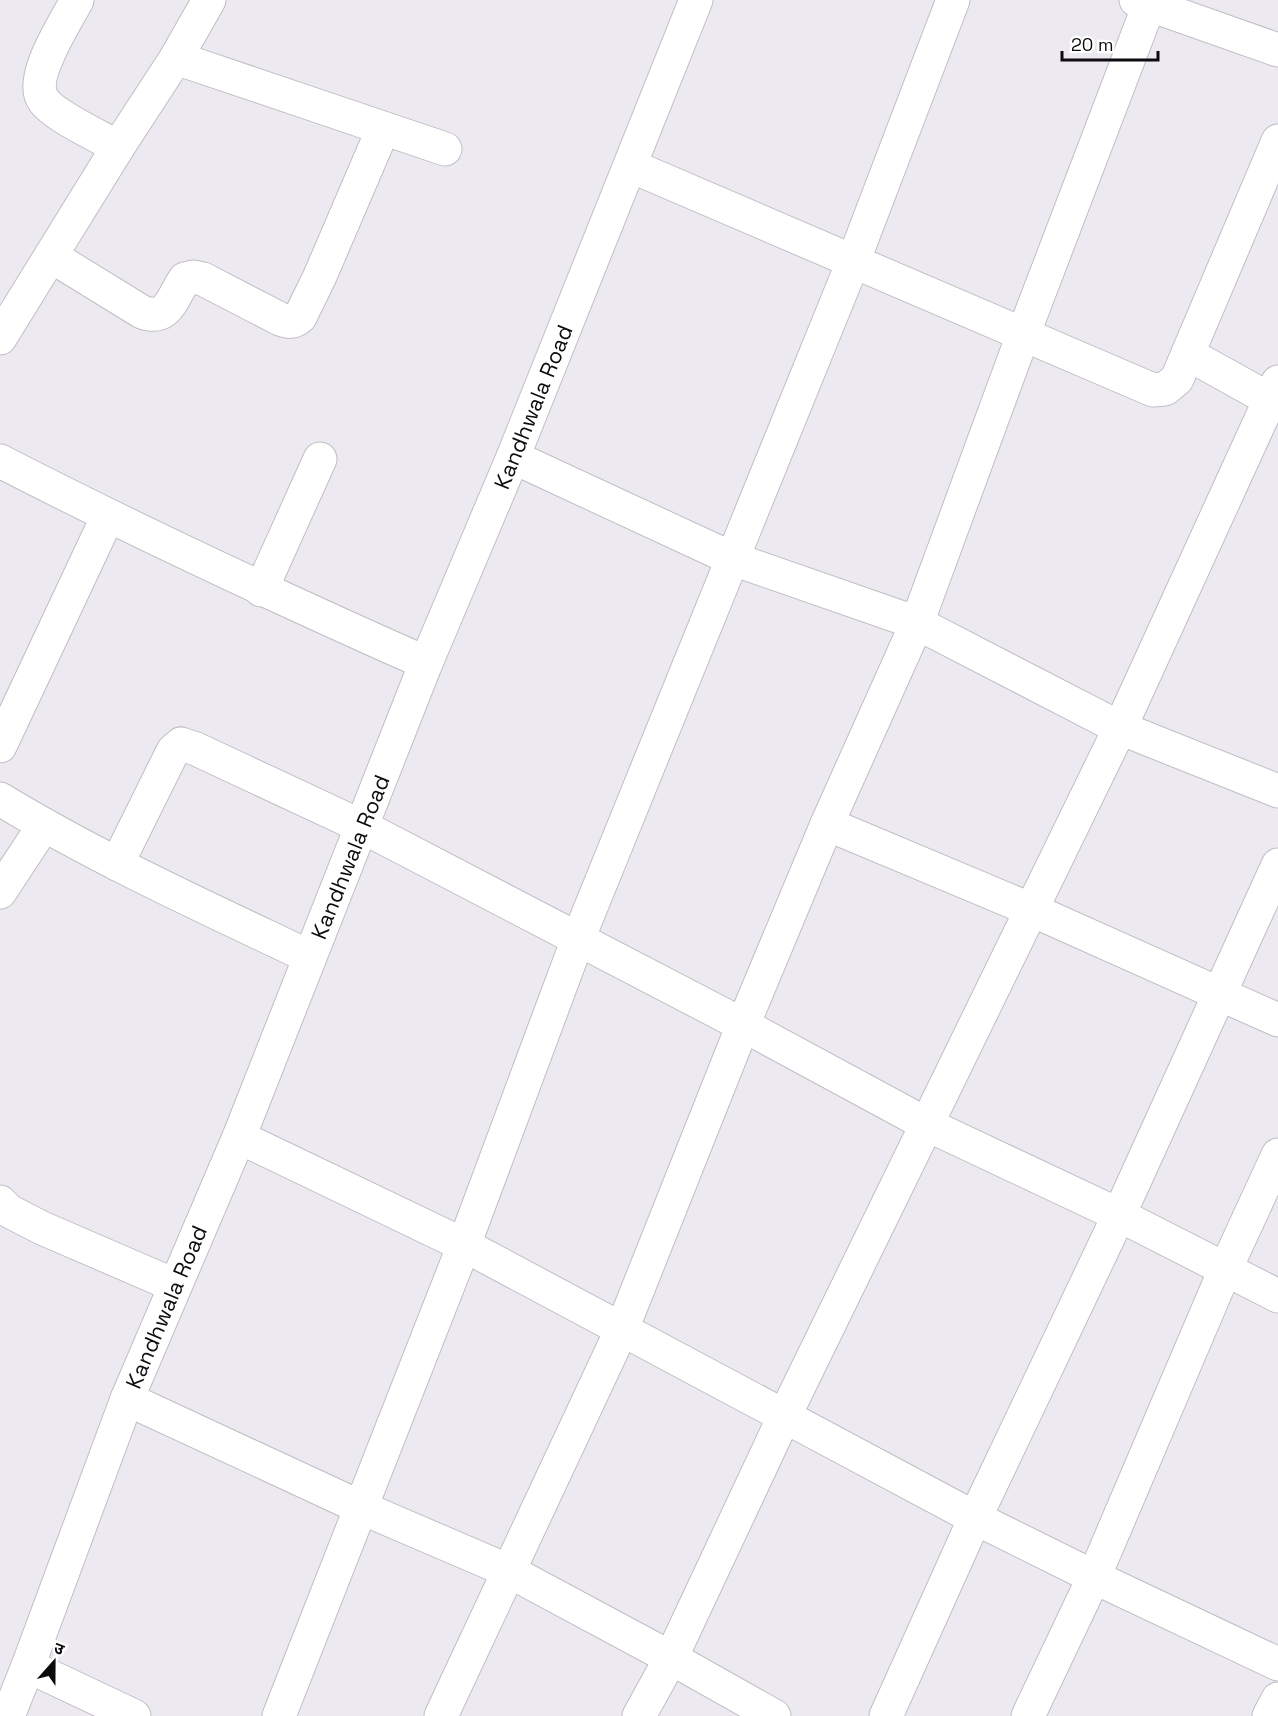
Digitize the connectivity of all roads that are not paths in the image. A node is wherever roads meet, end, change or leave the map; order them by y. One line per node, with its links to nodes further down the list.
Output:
1 (77, 0): 10 (street)
2 (209, 0): 7 (street)
3 (696, 0): 12 (street, Kandhwala Road)
4 (952, 0): 14 (street)
5 (1146, 2): 6 (street); 15 (street)
6 (1278, 50)
7 (176, 58): 8 (street); 10 (street)
8 (383, 129): 11 (street); 13 (street)
9 (1278, 141): 17 (street)
10 (118, 147): 13 (street)
11 (445, 149)
12 (631, 166): 14 (street); 19 (street, Kandhwala Road)
13 (51, 256): 16 (street)
14 (853, 262): 15 (street); 23 (street)
15 (1023, 335): 17 (street); 25 (street)
16 (0, 338)
17 (1188, 354): 18 (street)
18 (1275, 395): 27 (street)
19 (513, 457): 23 (street); 26 (street, Kandhwala Road)
20 (320, 459): 24 (street)
21 (0, 461): 22 (street)
22 (108, 516): 24 (street); 28 (street)
23 (733, 559): 25 (street); 38 (street)
24 (261, 590): 26 (street)
25 (917, 623): 27 (street); 31 (street)
26 (426, 663): 33 (street, Kandhwala Road)
27 (1120, 728): 29 (street); 37 (street)
28 (0, 746)
29 (1278, 791)
30 (0, 799): 32 (street)
31 (827, 824): 37 (street); 42 (street)
32 (44, 825): 34 (street); 36 (street)
33 (363, 827): 34 (street); 38 (street); 39 (street, Kandhwala Road)
34 (117, 864): 39 (street)
35 (1278, 865): 40 (street)
36 (0, 892)
37 (1032, 910): 40 (street); 43 (street)
38 (578, 939): 42 (street); 48 (street)
39 (310, 957): 44 (street, Kandhwala Road)
40 (1219, 995): 41 (street); 47 (street)
41 (1278, 1020)
42 (743, 1025): 43 (street); 52 (street)
43 (928, 1125): 47 (street); 54 (street)
44 (239, 1137): 48 (street); 50 (street, Kandhwala Road)
45 (1278, 1155): 49 (street)
46 (0, 1202): 50 (street)
47 (1119, 1215): 49 (street); 56 (street)
48 (464, 1245): 52 (street); 55 (street)
49 (1225, 1269): 51 (street); 58 (street)
50 (174, 1285): 53 (street, Kandhwala Road)
51 (1278, 1296)
52 (622, 1329): 54 (street); 57 (street)
53 (127, 1399): 55 (street); 61 (street, Kandhwala Road)
54 (784, 1417): 56 (street); 59 (street)
55 (362, 1508): 57 (street); 65 (street)
56 (975, 1518): 58 (street); 69 (street)
57 (509, 1571): 59 (street); 66 (street)
58 (1094, 1577): 60 (street); 70 (street)
59 (671, 1658): 67 (street); 68 (street)
60 (1278, 1664)
61 (28, 1666): 63 (street, Kandhwala Road); 64 (street)
62 (1278, 1699): 71 (street)
63 (8, 1716)
64 (134, 1716)
65 (279, 1716)
66 (441, 1716)
67 (639, 1716)
68 (774, 1716)
69 (886, 1716)
70 (1028, 1716)
71 (1269, 1716)

